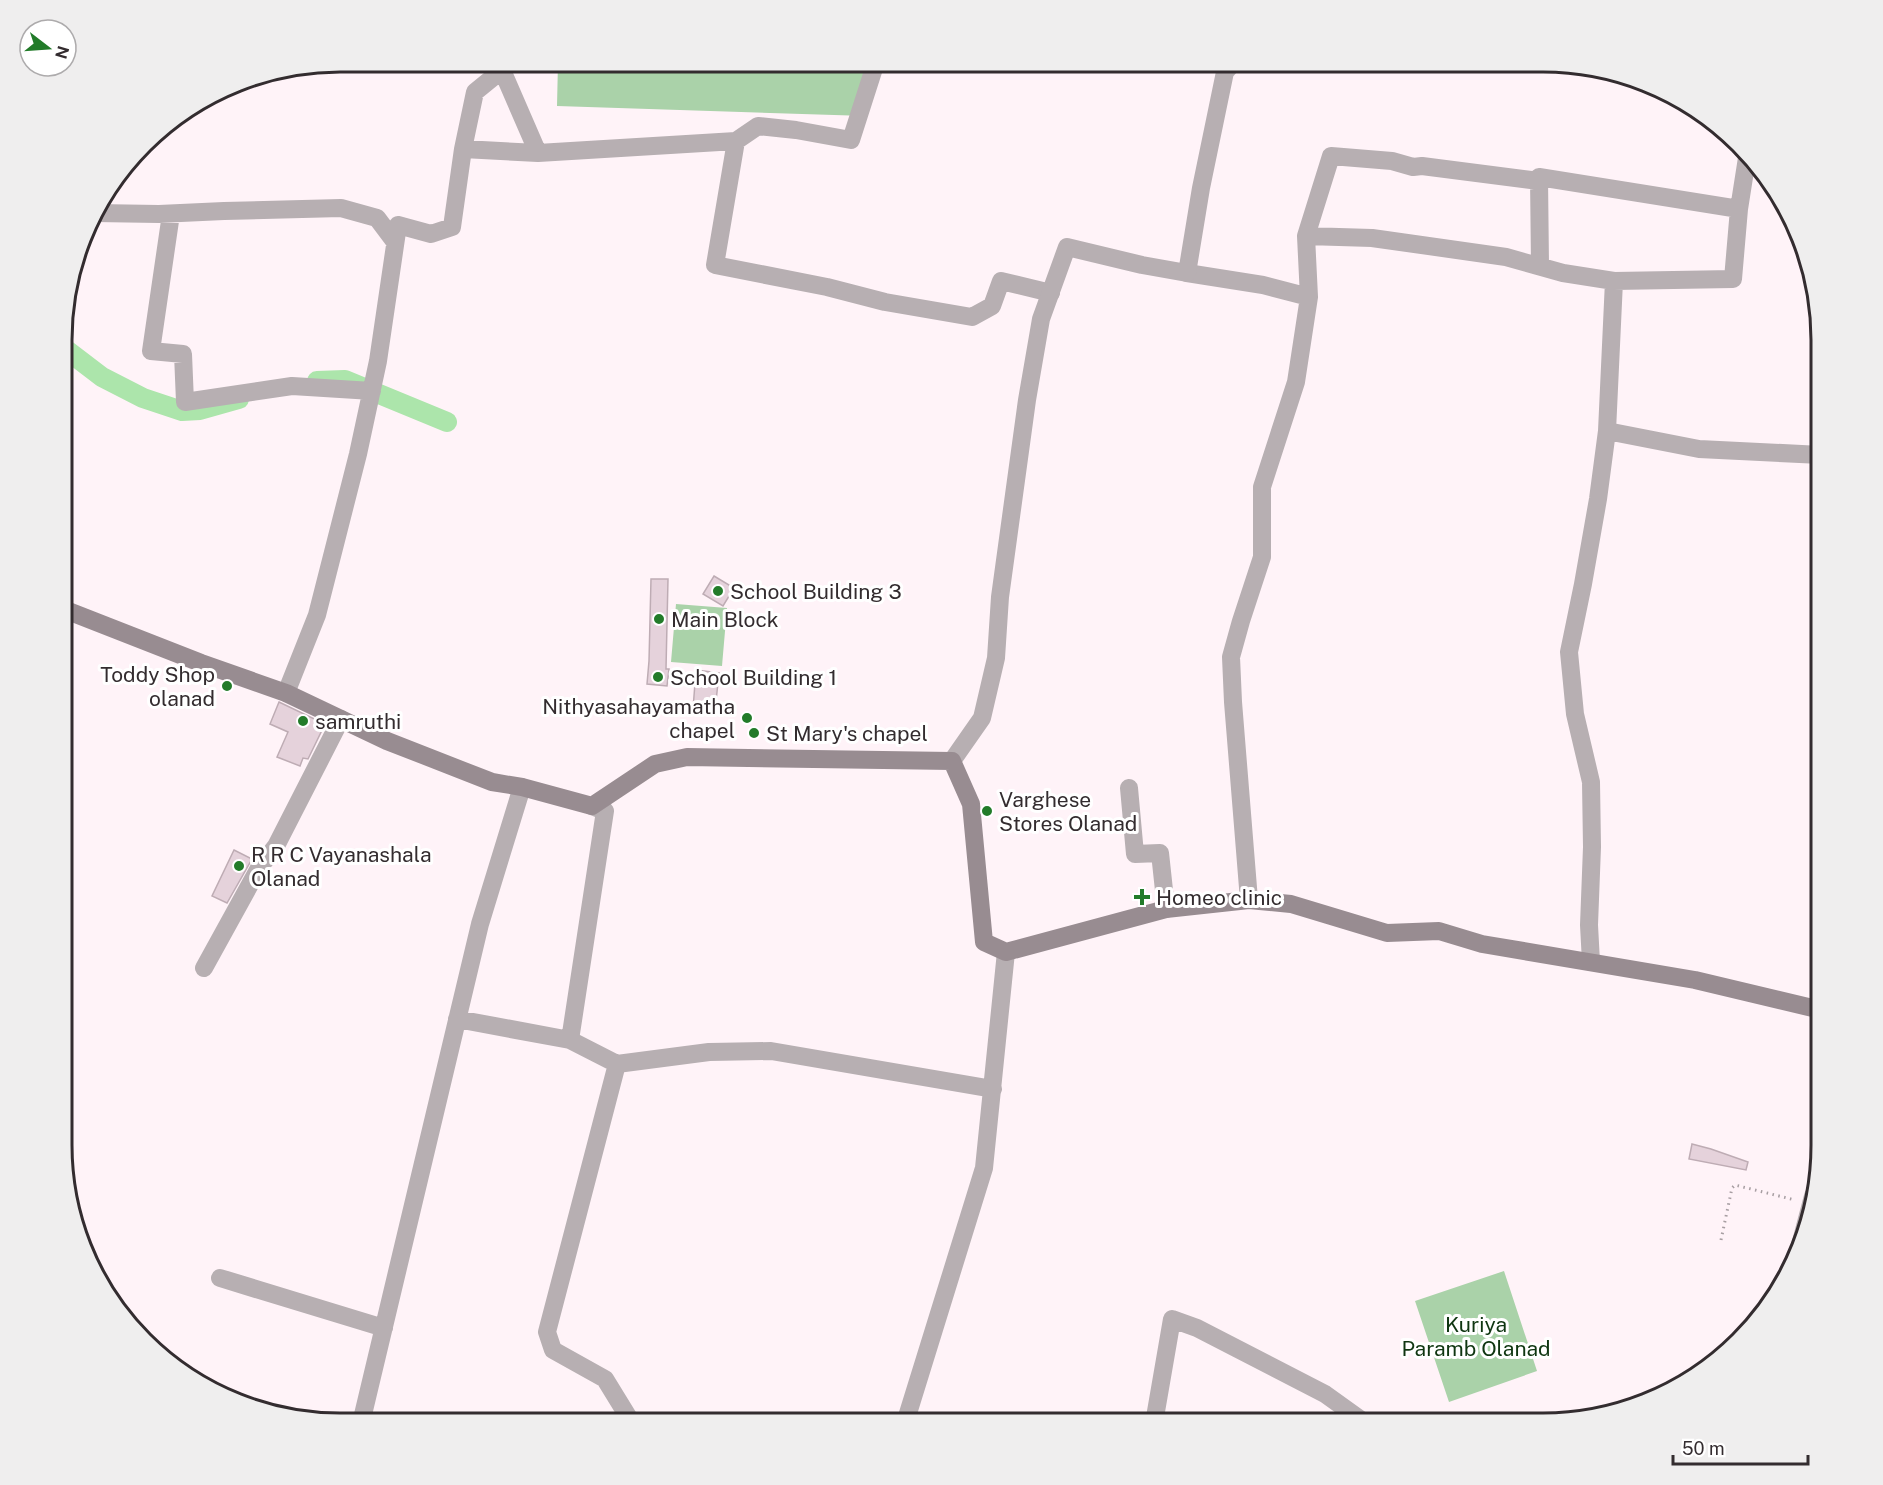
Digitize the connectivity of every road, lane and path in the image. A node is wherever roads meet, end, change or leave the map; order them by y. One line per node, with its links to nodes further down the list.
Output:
1 (497, 72): 6 (street)
2 (505, 72): 7 (street)
3 (873, 72): 5 (street)
4 (1225, 72): 16 (street)
5 (736, 141): 7 (street); 18 (street)
6 (463, 149): 7 (street); 14 (street)
7 (538, 153)
8 (1746, 165): 10 (street)
9 (1539, 180): 10 (street); 13 (street); 15 (street)
10 (1739, 209): 17 (street)
11 (104, 213): 12 (street)
12 (165, 214): 14 (street); 20 (street)
13 (1306, 236): 15 (street); 19 (street)
14 (395, 242): 20 (street)
15 (1540, 265): 17 (street)
16 (1187, 273): 18 (street); 19 (street)
17 (1614, 281): 21 (street)
18 (1051, 293): 26 (street)
19 (1309, 297): 30 (street)
20 (372, 391): 24 (street)
21 (1607, 431): 22 (street); 33 (street)
22 (1811, 455)
23 (72, 613): 24 (main road)
24 (286, 693): 25 (main road)
25 (341, 719): 27 (main road); 34 (street)
26 (952, 760): 29 (main road); 32 (main road)
27 (522, 787): 29 (main road); 36 (street)
28 (1129, 788): 31 (street)
29 (592, 806): 37 (street)
30 (1249, 900): 31 (main road); 33 (main road)
31 (1166, 909): 32 (main road)
32 (1006, 952): 39 (street)
33 (1591, 962): 35 (main road)
34 (204, 968)
35 (1811, 1008)
36 (457, 1019): 37 (street); 43 (street)
37 (570, 1040): 38 (street)
38 (618, 1064): 39 (street); 45 (street)
39 (993, 1089): 46 (street)
40 (1805, 1202): 41 (path)
41 (1721, 1240)
42 (220, 1278): 43 (street)
43 (384, 1328): 44 (street)
44 (363, 1413)
45 (626, 1413)
46 (908, 1413)
47 (1155, 1413): 48 (street)
48 (1351, 1413)

